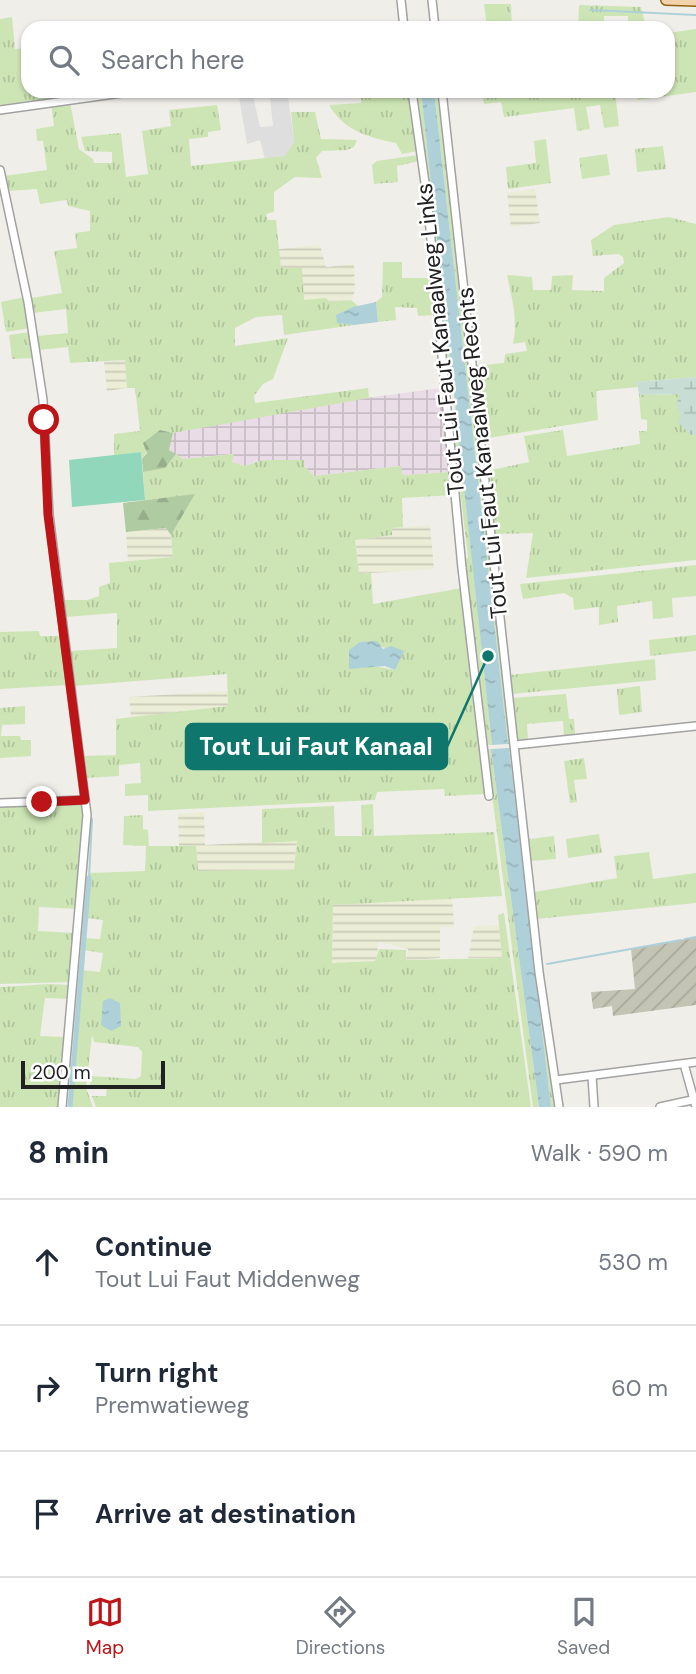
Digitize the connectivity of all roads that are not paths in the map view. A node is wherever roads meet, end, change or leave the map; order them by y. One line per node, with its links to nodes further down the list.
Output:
1 (401, 0): 5 (street)
2 (432, 0): 6 (street)
3 (666, 0): 4 (main road)
4 (696, 1)
5 (403, 21)
6 (434, 21)
7 (86, 98): 10 (street)
8 (413, 98): 14 (street, Tout Lui Faut Kanaalweg Links)
9 (443, 98): 13 (street, Tout Lui Faut Kanaalweg Rechts)
10 (0, 110)
11 (0, 170): 15 (street)
12 (696, 726): 13 (street)
13 (515, 745): 20 (street, Tout Lui Faut Kanaalweg Rechts)
14 (489, 796)
15 (85, 800): 16 (street); 22 (street)
16 (0, 803)
17 (696, 1062): 18 (street)
18 (684, 1063): 19 (street); 21 (street)
19 (592, 1076): 20 (street); 24 (street)
20 (556, 1080): 23 (street, Tout Lui Faut Kanaalweg Rechts)
21 (694, 1104): 25 (street)
22 (62, 1107)
23 (559, 1107)
24 (594, 1107)
25 (660, 1107)

